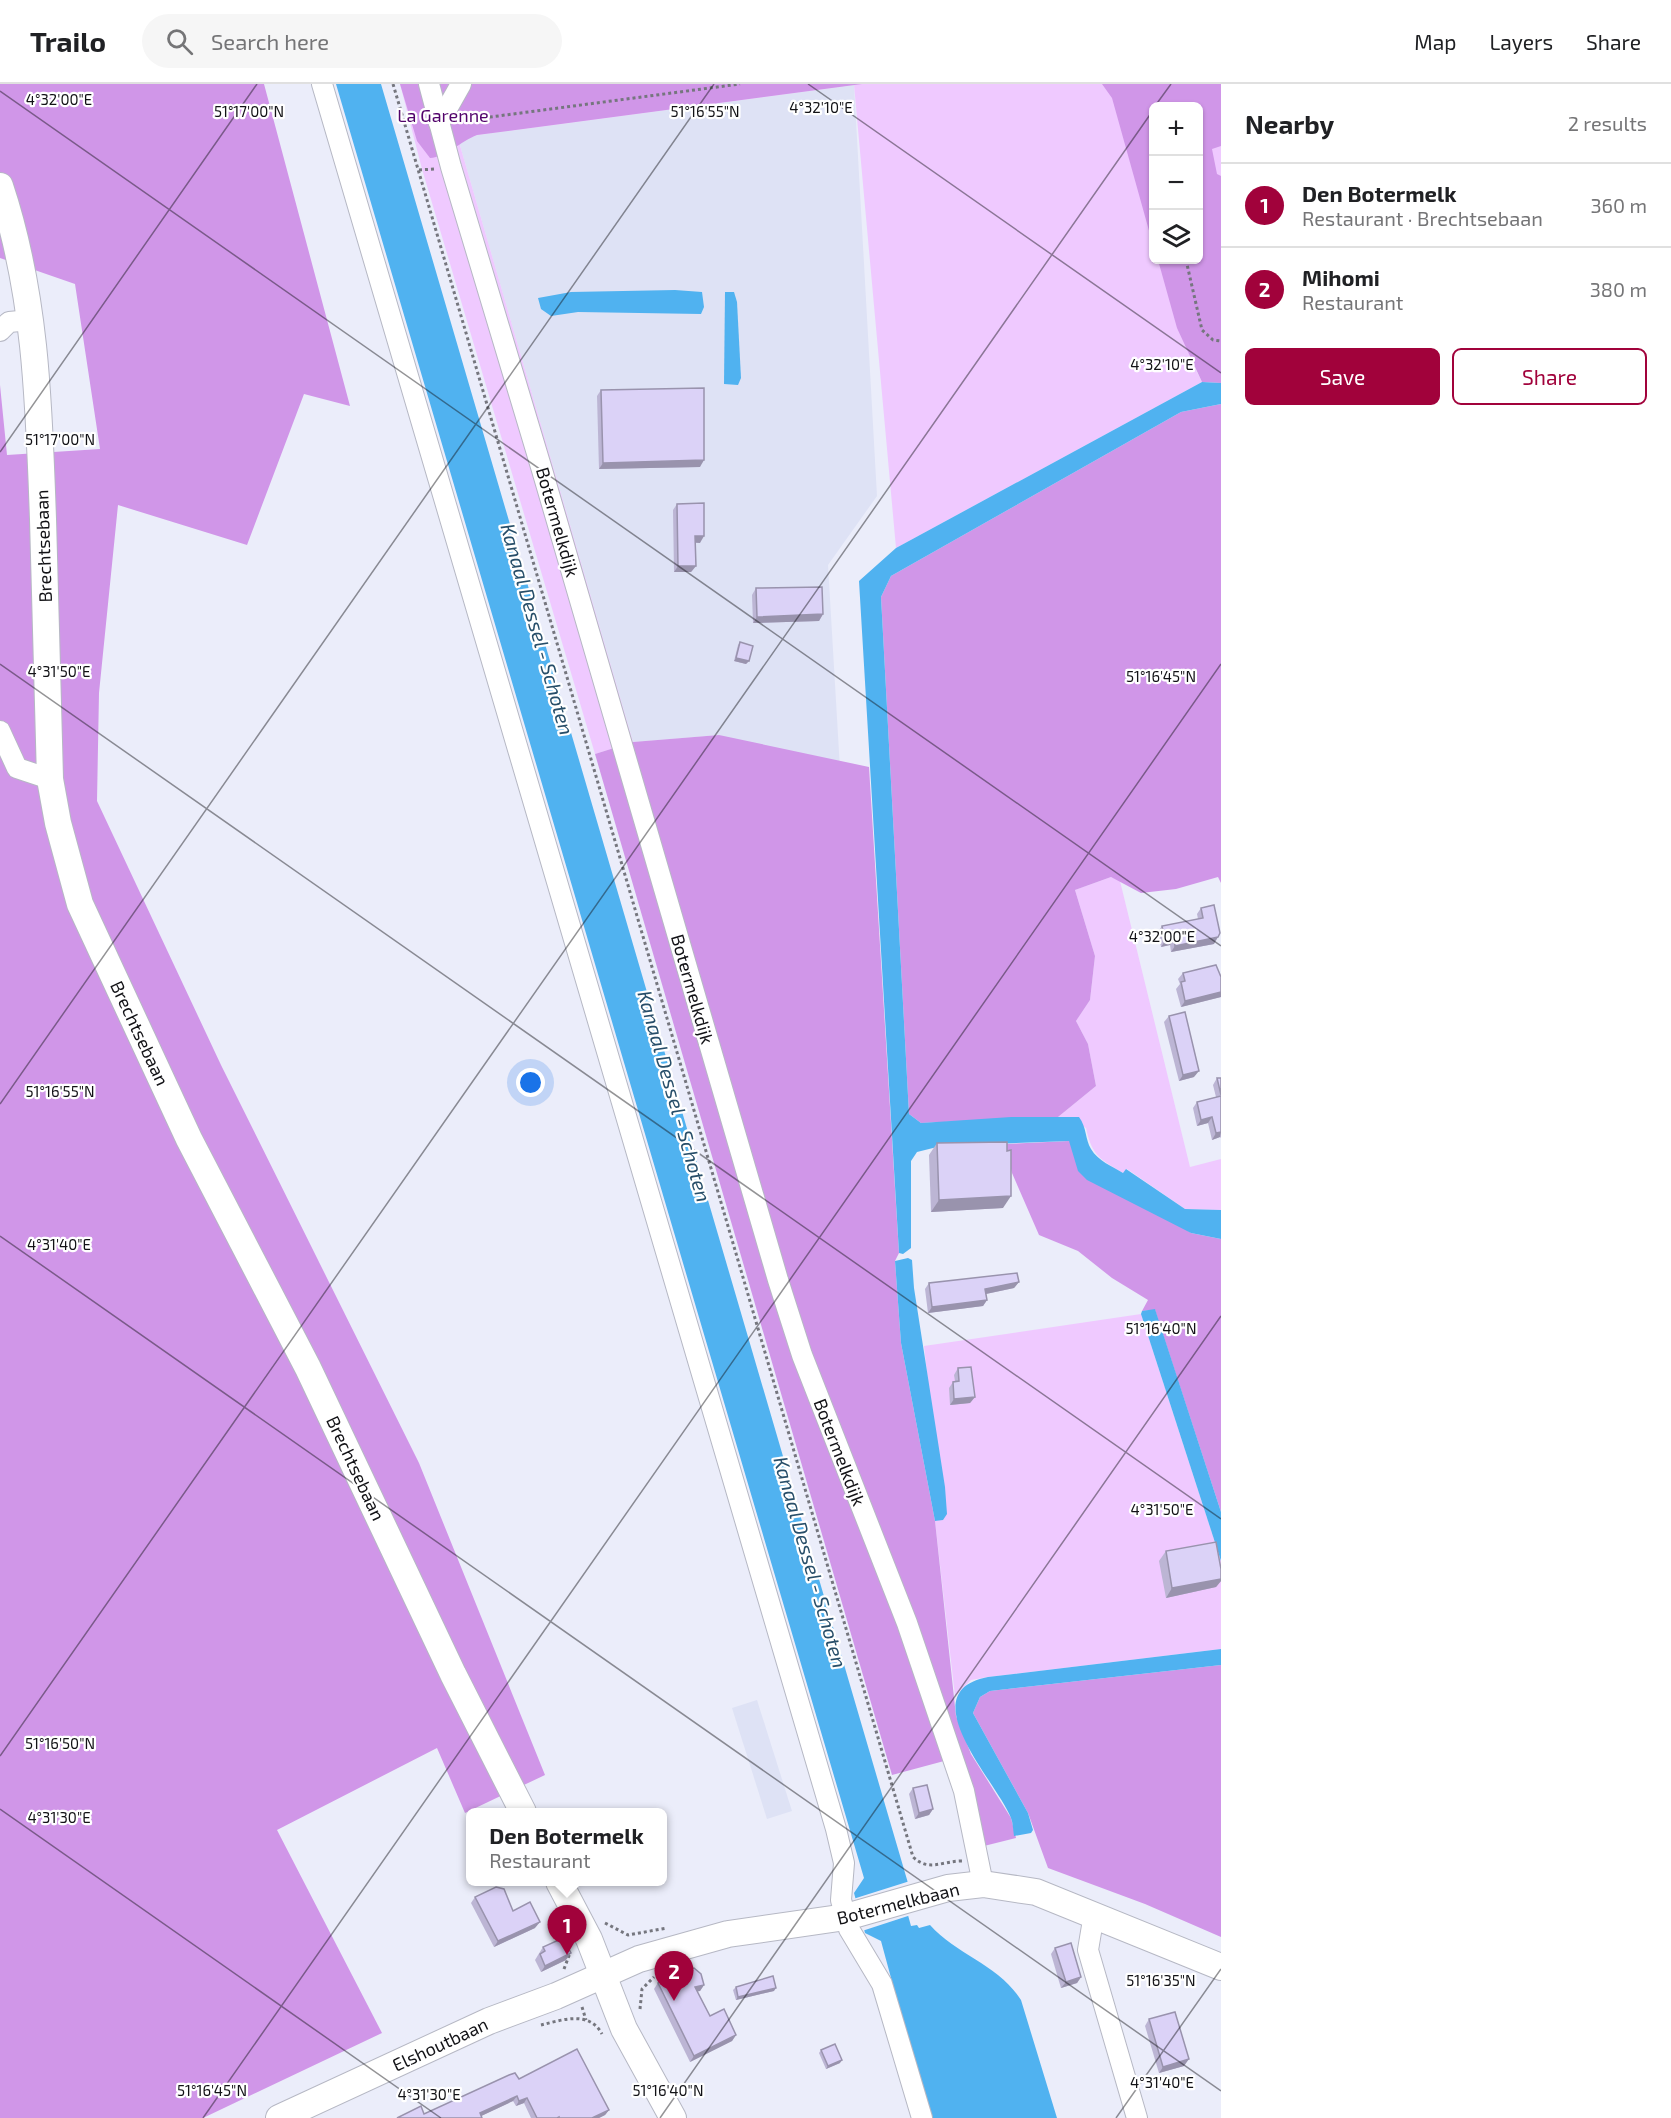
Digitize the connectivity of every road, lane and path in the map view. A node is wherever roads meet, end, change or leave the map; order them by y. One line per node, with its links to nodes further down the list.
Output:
1 (322, 84): 18 (street)
2 (393, 84): 15 (path)
3 (429, 84): 6 (street, Botermelkdijk)
4 (461, 84): 6 (street)
5 (740, 84): 6 (path)
6 (439, 123): 15 (street, Botermelkdijk)
7 (0, 186): 9 (main road, Brechtsebaan)
8 (1187, 264): 11 (path)
9 (32, 320): 10 (street); 13 (main road, Brechtsebaan)
10 (0, 331)
11 (1221, 340)
12 (0, 731): 13 (street)
13 (50, 778): 14 (main road, Brechtsebaan)
14 (521, 1808)
15 (983, 1884): 17 (main road, Botermelkbaan); 18 (main road, Botermelkbaan)
16 (562, 1886): 24 (main road)
17 (1094, 1914): 22 (main road, Botermelkbaan); 32 (street)
18 (851, 1916): 24 (main road, Botermelkbaan); 31 (street)
19 (600, 1917): 20 (path)
20 (619, 1932)
21 (569, 1948): 23 (path)
22 (1221, 1967)
23 (565, 1971)
24 (603, 1974): 29 (main road, Elshoutbaan); 30 (main road)
25 (645, 1984): 27 (path)
26 (581, 2004): 28 (path)
27 (639, 2004)
28 (586, 2020)
29 (279, 2118)
30 (673, 2118)
31 (922, 2118)
32 (1137, 2118)

